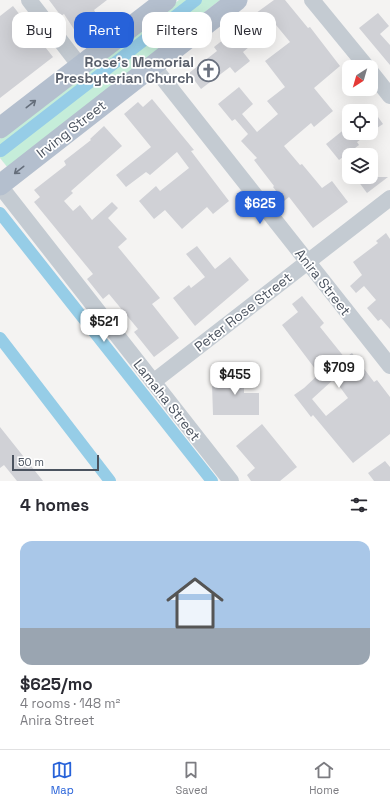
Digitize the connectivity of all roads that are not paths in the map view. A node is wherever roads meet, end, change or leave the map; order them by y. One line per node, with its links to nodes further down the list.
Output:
1 (28, 0): 6 (street)
2 (166, 0): 6 (main road)
3 (237, 0): 7 (main road, Irving Street)
4 (312, 0): 5 (street)
5 (361, 60)
6 (80, 66): 10 (main road, one-way to 6)
7 (153, 66): 11 (main road, Irving Street, one-way to 11); 13 (street, Anira Street)
8 (378, 81): 9 (street)
9 (390, 96)
10 (0, 128)
11 (0, 186): 15 (street, Lamaha Street)
12 (390, 198): 13 (street, Peter Rose Street)
13 (308, 262): 14 (street, Anira Street); 15 (street, Peter Rose Street)
14 (390, 366)
15 (153, 382): 16 (street, Lamaha Street)
16 (231, 481)

